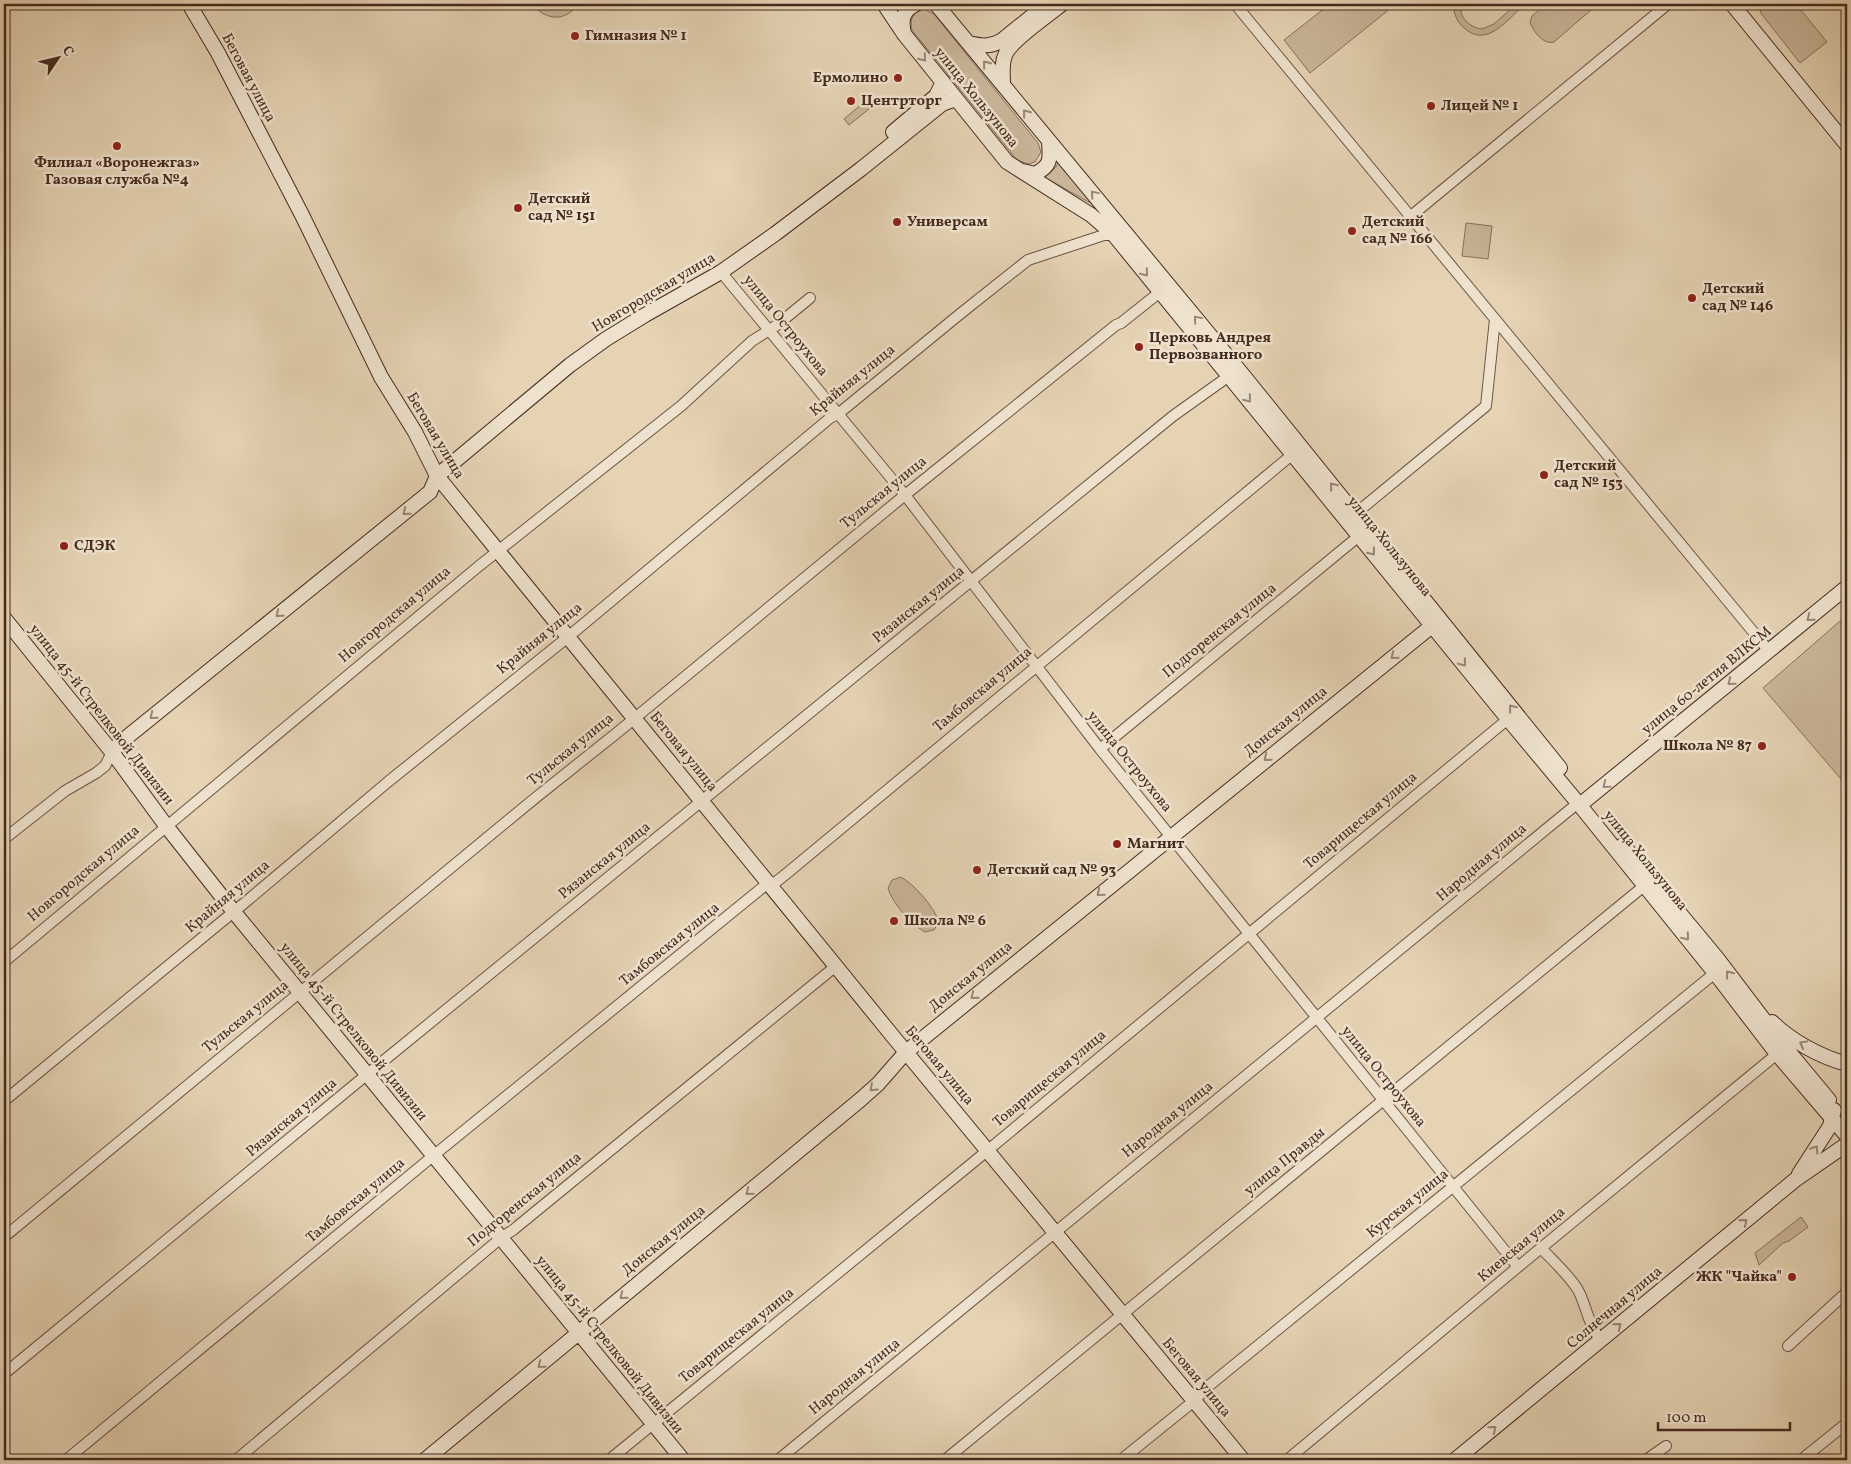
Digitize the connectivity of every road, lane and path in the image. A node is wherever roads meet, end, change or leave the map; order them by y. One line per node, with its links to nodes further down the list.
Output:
1 (189, 4): 31 (main road, Беговая улица)
2 (884, 4): 11 (main road, улица Хользунова)
3 (916, 4): 11 (main road)
4 (935, 4): 12 (main road, улица Хользунова)
5 (1047, 4): 12 (main road)
6 (1062, 4): 14 (main road)
7 (1235, 4): 21 (street)
8 (1668, 4): 21 (street)
9 (1732, 4): 18 (main road)
10 (1742, 4): 16 (main road)
11 (904, 34): 13 (main road, улица Хользунова, one-way to 13)
12 (969, 43): 14 (main road, улица Хользунова, one-way to 12)
13 (943, 82): 15 (main road, улица Хользунова); 20 (main road, Новгородская улица)
14 (1003, 84): 17 (main road, улица Хользунова, one-way to 14)
15 (956, 99): 19 (main road, улица Хользунова); 20 (main road, Новгородская улица)
16 (1847, 132)
17 (1049, 142): 19 (main road); 33 (main road, улица Хользунова, one-way to 17)
18 (1847, 144)
19 (1020, 170): 22 (main road, улица Хользунова)
20 (822, 198): 23 (main road, Новгородская улица)
21 (1410, 216): 26 (street)
22 (1114, 236): 24 (main road, улица Хользунова, one-way to 24); 29 (street, Крайняя улица)
23 (721, 272): 27 (street, улица Остроухова); 31 (main road, Новгородская улица)
24 (1160, 292): 28 (main road, улица Хользунова); 32 (street, Тульская улица)
25 (810, 298): 27 (street, Новгородская улица)
26 (1495, 319): 33 (street); 41 (street)
27 (768, 331): 29 (street, улица Остроухова); 35 (street, Новгородская улица)
28 (1229, 376): 30 (main road, улица Хользунова, one-way to 30); 36 (street, Рязанская улица)
29 (838, 414): 32 (street, улица Остроухова); 40 (street, Крайняя улица)
30 (1292, 454): 34 (main road, улица Хользунова); 42 (street, Тамбовская улица)
31 (436, 476): 35 (main road, Беговая улица); 46 (main road, Новгородская улица, one-way to 46)
32 (904, 495): 36 (street, улица Остроухова); 43 (street, Тульская улица)
33 (1355, 514): 39 (main road, улица Хользунова)
34 (1359, 536): 39 (main road, улица Хользунова, one-way to 39); 45 (street, Подгоренская улица)
35 (498, 551): 40 (main road, Беговая улица); 49 (street, Новгородская улица)
36 (971, 581): 42 (street, улица Остроухова); 47 (street, Рязанская улица)
37 (1847, 587): 41 (main road, улица 60-летия ВЛКСМ, one-way to 41)
38 (4, 618): 46 (main road, улица 45-й Стрелковой Дивизии)
39 (1436, 622): 44 (main road, улица Хользунова, one-way to 44); 48 (main road, улица Хользунова, one-way to 39); 50 (main road, Донская улица, one-way to 50)
40 (568, 637): 43 (main road, Беговая улица); 54 (street, Крайняя улица)
41 (1769, 651): 48 (main road, улица 60-летия ВЛКСМ, one-way to 48)
42 (1036, 667): 45 (street, улица Остроухова); 52 (street, Тамбовская улица)
43 (634, 719): 47 (main road, Беговая улица); 60 (street, Тульская улица)
44 (1508, 720): 48 (main road, улица Хользунова); 55 (street, Товарищеская улица)
45 (1100, 749): 50 (street, улица Остроухова)
46 (112, 752): 49 (main road, улица 45-й Стрелковой Дивизии); 51 (street, Новгородская улица)
47 (702, 801): 52 (main road, Беговая улица); 65 (street, Рязанская улица)
48 (1582, 802): 53 (main road, улица Хользунова); 59 (main road, улица Хользунова, one-way to 48); 61 (street, Народная улица)
49 (167, 827): 54 (main road, улица 45-й Стрелковой Дивизии); 56 (street, Новгородская улица)
50 (1170, 836): 55 (street, улица Остроухова); 62 (main road, Донская улица, one-way to 62)
51 (4, 839)
52 (768, 883): 57 (main road, Беговая улица); 71 (street, Тамбовская улица)
53 (1644, 886): 58 (main road, улица Хользунова, one-way to 58); 67 (street, улица Правды)
54 (234, 912): 60 (main road, улица 45-й Стрелковой Дивизии); 66 (street, Крайняя улица)
55 (1248, 934): 61 (street, улица Остроухова); 70 (street, Товарищеская улица)
56 (4, 962)
57 (836, 966): 62 (main road, Беговая улица); 76 (street, Подгоренская улица)
58 (1715, 973): 63 (main road, улица Хользунова); 73 (street, Курская улица)
59 (1743, 992): 64 (main road, one-way to 59); 68 (main road, улица Хользунова)
60 (300, 993): 65 (main road, улица 45-й Стрелковой Дивизии); 75 (street, Тульская улица)
61 (1316, 1018): 67 (street, улица Остроухова); 74 (street, Народная улица)
62 (906, 1052): 70 (main road, Беговая улица); 81 (main road, Донская улица, one-way to 81)
63 (1778, 1054): 68 (main road, улица Хользунова); 77 (street, Киевская улица)
64 (1847, 1064)
65 (367, 1075): 71 (main road, улица 45-й Стрелковой Дивизии); 84 (street, Рязанская улица)
66 (4, 1101)
67 (1383, 1101): 73 (street, улица Остроухова); 80 (street, улица Правды)
68 (1834, 1112): 69 (main road, улица Хользунова); 72 (main road, Солнечная улица, one-way to 68)
69 (1847, 1133): 72 (main road, Солнечная улица)
70 (988, 1150): 74 (main road, Беговая улица); 87 (street, Товарищеская улица)
71 (434, 1156): 76 (main road, улица 45-й Стрелковой Дивизии); 89 (street, Тамбовская улица)
72 (1795, 1180): 82 (main road, Солнечная улица, one-way to 72)
73 (1453, 1187): 78 (street, улица Остроухова); 85 (street, Курская улица)
74 (1056, 1233): 80 (main road, Беговая улица); 94 (street, Народная улица)
75 (4, 1236)
76 (501, 1238): 81 (main road, улица 45-й Стрелковой Дивизии); 90 (street, Подгоренская улица)
77 (1541, 1248): 78 (street, Киевская улица); 82 (street)
78 (1518, 1267): 98 (street, Киевская улица)
79 (1847, 1292): 83 (street)
80 (1122, 1315): 85 (main road, Беговая улица); 95 (street, улица Правды)
81 (578, 1333): 87 (main road, улица 45-й Стрелковой Дивизии); 91 (main road, Донская улица, one-way to 91)
82 (1601, 1340): 99 (main road, Солнечная улица, one-way to 82)
83 (1788, 1346)
84 (4, 1374)
85 (1194, 1401): 96 (street, Курская улица); 97 (main road, Беговая улица)
86 (1847, 1423): 101 (street)
87 (653, 1424): 92 (street, Товарищеская улица); 93 (main road, улица 45-й Стрелковой Дивизии)
88 (1666, 1446): 100 (street)
89 (66, 1460)
90 (236, 1460)
91 (425, 1460)
92 (609, 1460)
93 (683, 1460)
94 (778, 1460)
95 (945, 1460)
96 (1121, 1460)
97 (1243, 1460)
98 (1287, 1460)
99 (1455, 1460)
100 (1646, 1460)
101 (1801, 1460)

